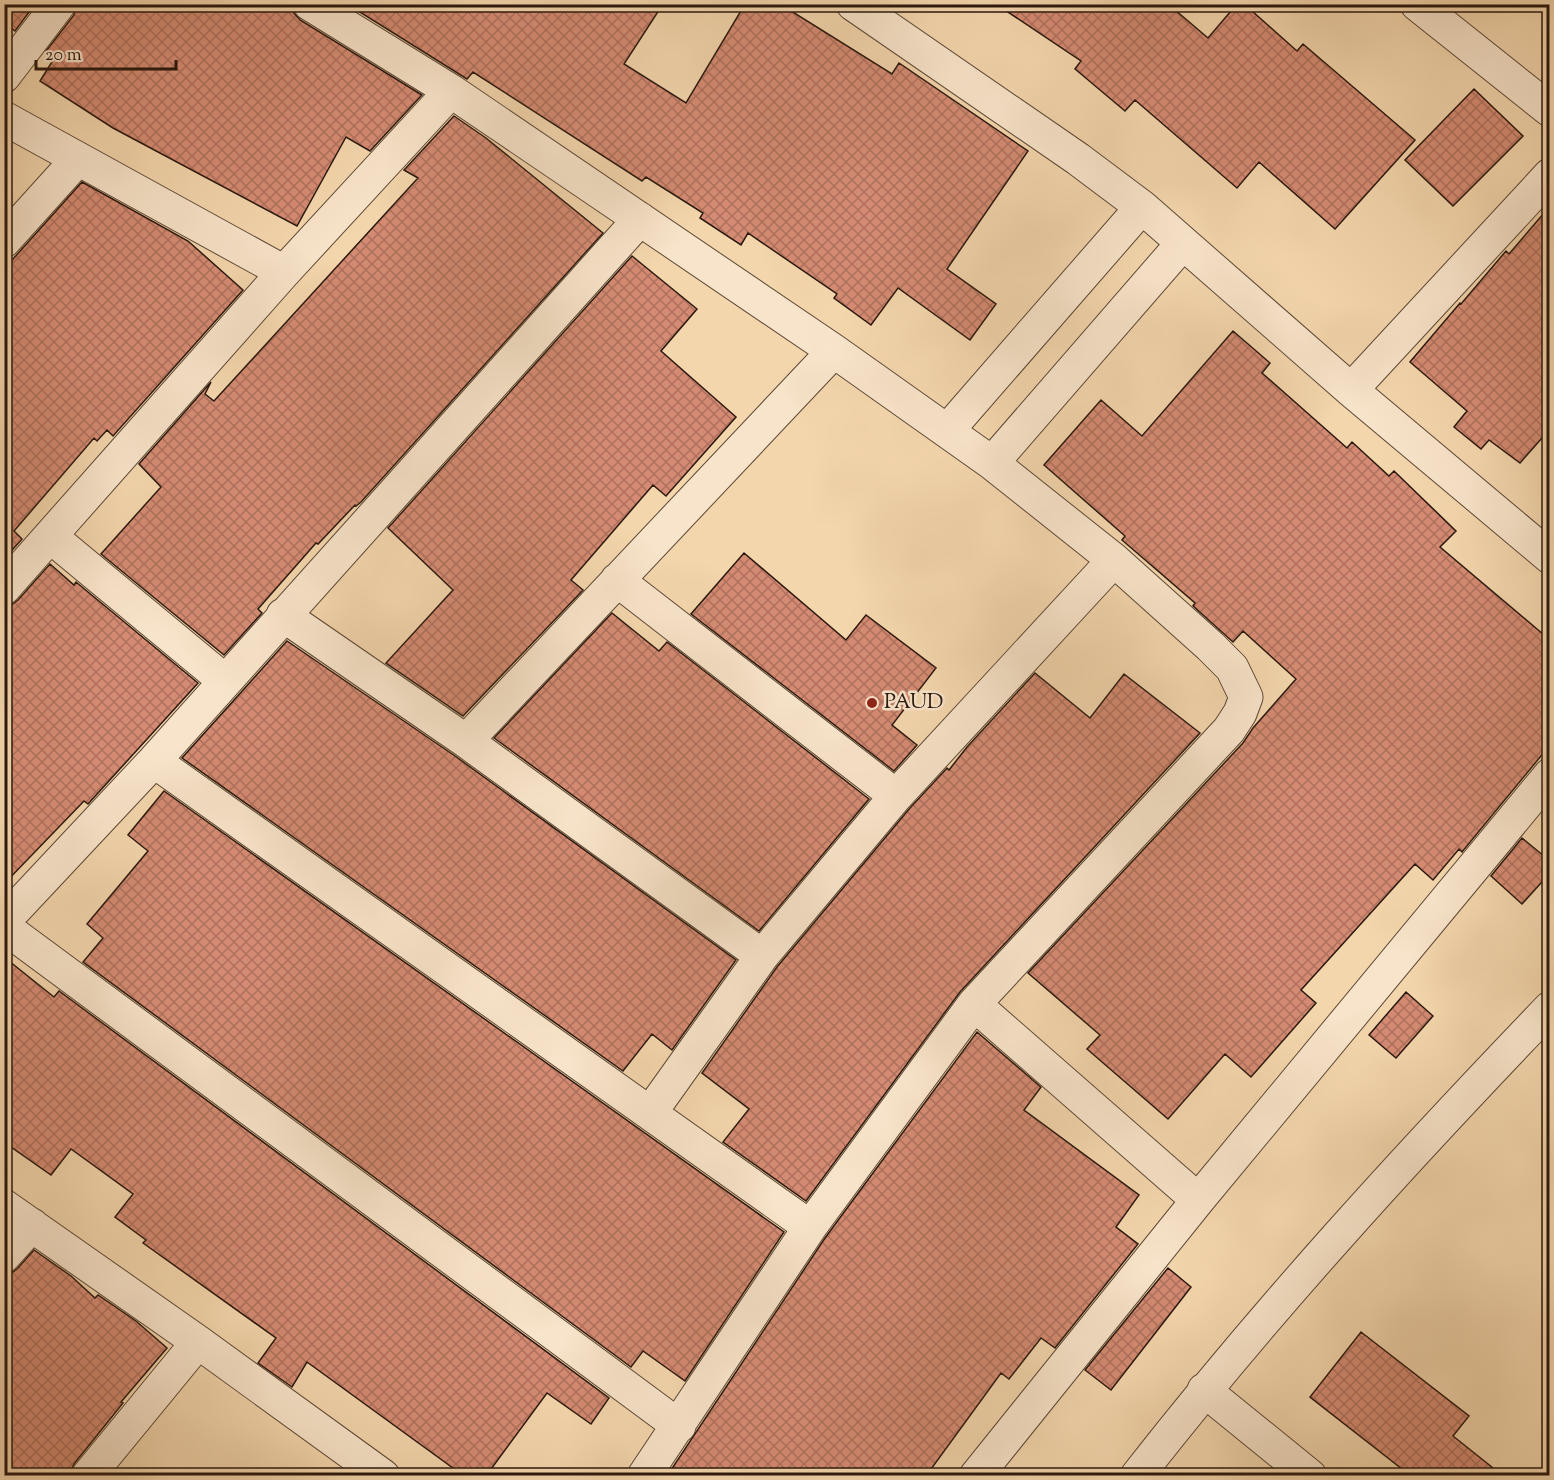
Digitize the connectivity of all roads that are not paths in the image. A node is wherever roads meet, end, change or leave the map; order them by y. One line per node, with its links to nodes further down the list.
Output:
1 (58, 4): 5 (street)
2 (310, 4): 6 (street)
3 (853, 4): 11 (street)
4 (1417, 4): 7 (street)
5 (4, 76)
6 (451, 91): 12 (street); 15 (street)
7 (1550, 111)
8 (4, 118): 9 (street)
9 (78, 159): 13 (street); 15 (street)
10 (1550, 175): 17 (street)
11 (1142, 207): 14 (street); 18 (street)
12 (640, 219): 16 (street); 25 (street)
13 (4, 241)
14 (1183, 243): 17 (street); 19 (street)
15 (284, 272): 20 (street)
16 (834, 351): 18 (street); 23 (street)
17 (1351, 390): 21 (street)
18 (947, 431): 19 (street)
19 (992, 463): 22 (street)
20 (50, 536): 24 (street); 26 (street)
21 (1550, 557)
22 (1114, 560): 30 (street); 34 (street)
23 (617, 580): 27 (street); 30 (street)
24 (4, 588)
25 (283, 615): 26 (street); 27 (street)
26 (225, 681): 28 (street)
27 (465, 741): 33 (street)
28 (154, 761): 31 (street); 36 (street)
29 (1550, 775): 37 (street)
30 (896, 796): 33 (street)
31 (4, 921)
32 (4, 927): 44 (street)
33 (762, 956): 36 (street)
34 (974, 1004): 37 (street); 40 (street)
35 (1550, 1008): 43 (street)
36 (650, 1113): 40 (street)
37 (1198, 1200): 48 (street)
38 (4, 1206): 39 (street)
39 (32, 1226): 41 (street); 42 (street)
40 (810, 1227): 44 (street)
41 (4, 1256)
42 (198, 1342): 45 (street); 46 (street)
43 (1204, 1390): 49 (street); 50 (street)
44 (679, 1426): 47 (street)
45 (88, 1476)
46 (383, 1476)
47 (644, 1476)
48 (976, 1476)
49 (1137, 1476)
50 (1310, 1476)

